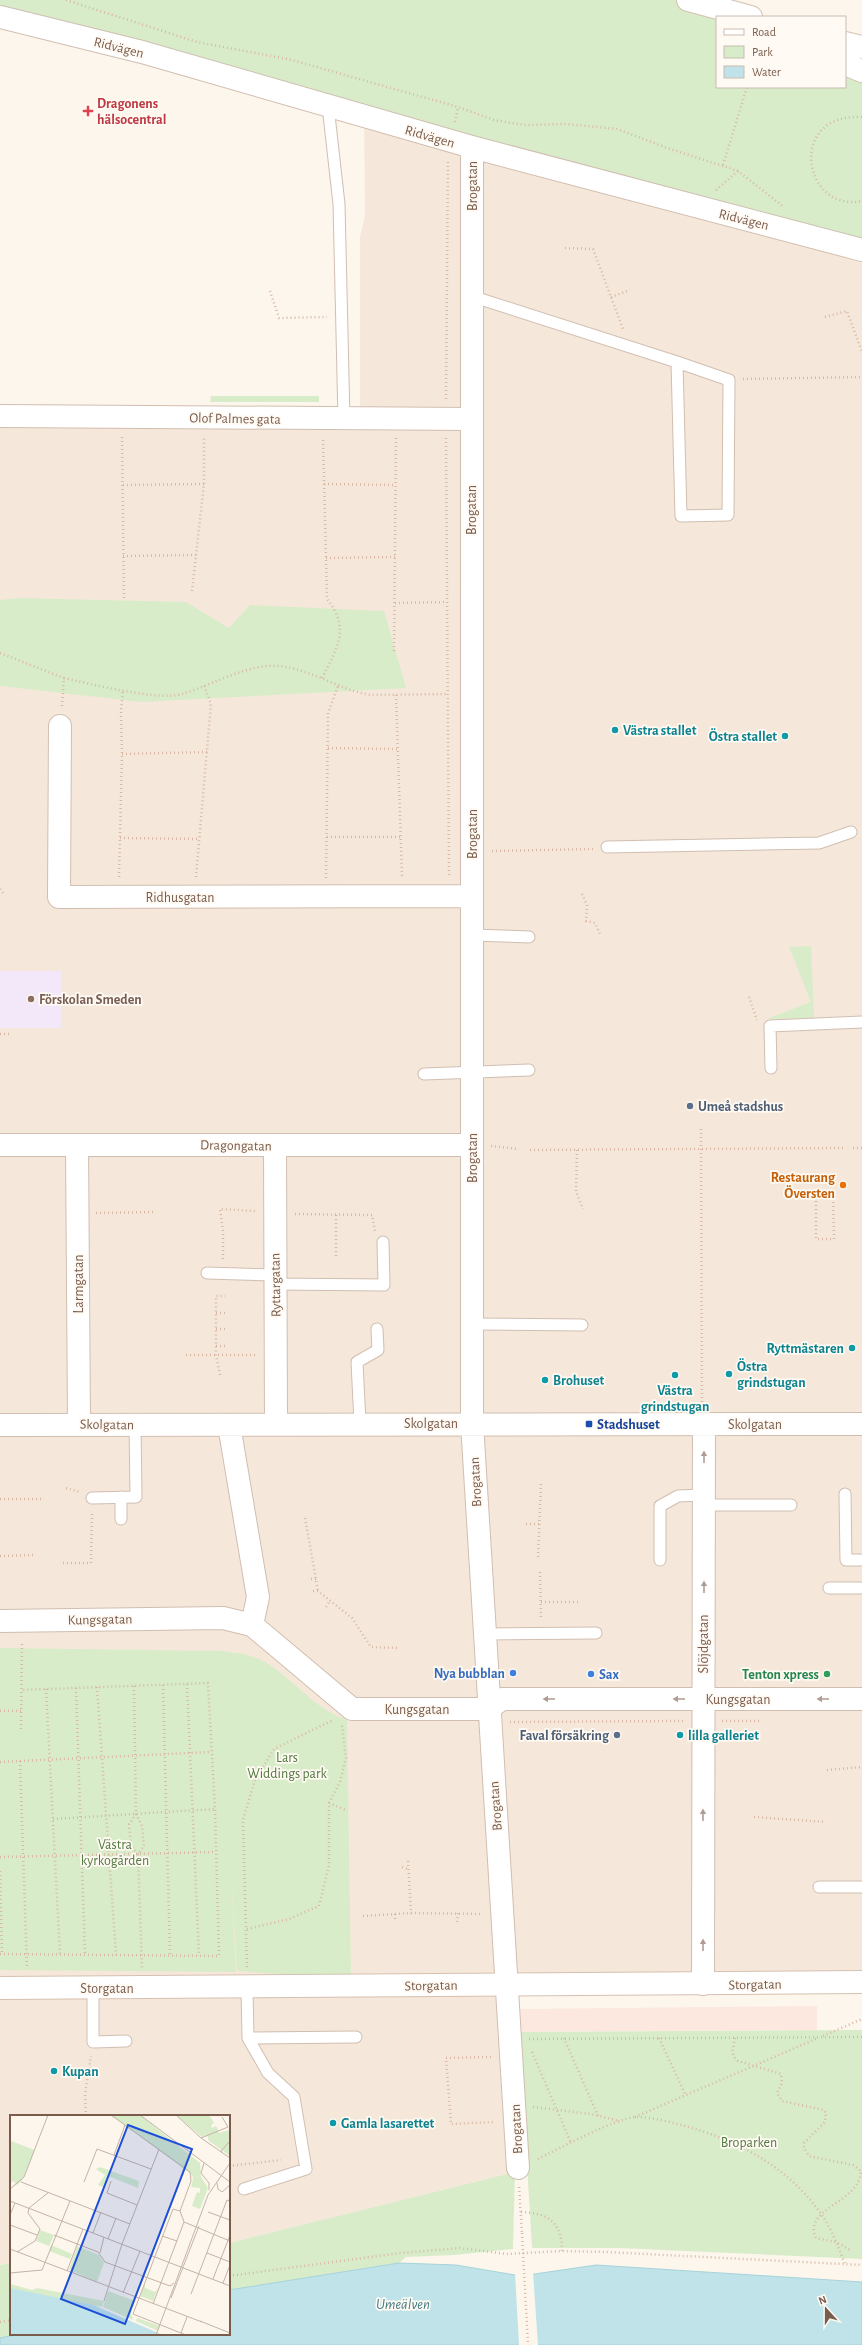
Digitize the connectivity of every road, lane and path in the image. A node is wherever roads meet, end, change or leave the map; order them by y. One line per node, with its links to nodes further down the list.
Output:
1 (66, 0): 13 (path)
2 (676, 0): 4 (street)
3 (688, 0): 5 (street)
4 (718, 16)
5 (747, 16)
6 (0, 17): 12 (street, Ridvägen)
7 (846, 43): 8 (street)
8 (862, 47)
9 (846, 64): 10 (street)
10 (862, 71)
11 (747, 88): 17 (path)
12 (328, 106): 15 (street, Ridvägen); 28 (lane)
13 (458, 106): 15 (path); 17 (path)
14 (862, 117): 20 (path)
15 (451, 142): 16 (street, Ridvägen); 41 (path)
16 (472, 147): 23 (street, Ridvägen); 26 (street, Brogatan)
17 (723, 165): 18 (path)
18 (738, 171): 19 (path); 21 (path)
19 (708, 192)
20 (862, 201)
21 (790, 211)
22 (565, 248): 27 (path)
23 (862, 250)
24 (630, 290): 27 (path)
25 (270, 291): 28 (path)
26 (471, 296): 30 (lane); 42 (street, Brogatan)
27 (611, 297): 30 (path)
28 (342, 317): 39 (lane)
29 (825, 317): 31 (path)
30 (630, 347): 32 (lane)
31 (862, 352)
32 (677, 362): 34 (lane); 34 (lane)
33 (862, 377): 34 (path)
34 (729, 380)
35 (0, 416): 36 (street, Olof Palmes gata)
36 (122, 416): 37 (street, Olof Palmes gata); 45 (path)
37 (205, 417): 38 (street, Olof Palmes gata); 43 (path)
38 (323, 418): 39 (street, Olof Palmes gata); 44 (path)
39 (344, 419): 40 (street, Olof Palmes gata)
40 (396, 419): 41 (street, Olof Palmes gata); 46 (path)
41 (446, 419): 42 (street, Olof Palmes gata); 53 (path)
42 (471, 419): 64 (street, Brogatan)
43 (204, 484): 45 (path); 47 (path)
44 (324, 484): 46 (path); 50 (path)
45 (123, 485): 48 (path)
46 (395, 485): 49 (path)
47 (196, 555): 48 (path); 51 (path)
48 (123, 556): 52 (path)
49 (395, 557): 50 (path); 54 (path)
50 (326, 558): 58 (path)
51 (192, 592)
52 (124, 598)
53 (447, 602): 54 (path); 62 (path)
54 (395, 603): 55 (path)
55 (394, 651)
56 (0, 653): 57 (path)
57 (64, 678): 61 (path); 65 (path)
58 (322, 678): 59 (path); 60 (path)
59 (204, 686): 61 (path); 68 (path)
60 (338, 686): 63 (path); 66 (path)
61 (123, 690): 69 (path)
62 (448, 694): 63 (path); 64 (path); 80 (path)
63 (396, 695): 67 (path)
64 (471, 696): 76 (street, Brogatan)
65 (60, 726): 82 (street, Ridhusgatan)
66 (328, 748): 67 (path); 71 (path)
67 (398, 749): 72 (path)
68 (207, 752): 69 (path); 74 (path)
69 (122, 754): 73 (path)
70 (851, 832): 75 (lane)
71 (326, 837): 72 (path); 84 (path)
72 (401, 837): 85 (path)
73 (120, 838): 74 (path); 82 (path)
74 (199, 839): 83 (path)
75 (607, 847): 76 (path)
76 (472, 852): 81 (street, Brogatan)
77 (0, 889): 78 (path)
78 (3, 893)
79 (582, 894): 87 (path)
80 (449, 896): 81 (street, Ridhusgatan); 85 (street, Ridhusgatan)
81 (472, 896): 86 (street, Brogatan)
82 (118, 897): 83 (street, Ridhusgatan)
83 (194, 897): 84 (street, Ridhusgatan)
84 (326, 897): 85 (street, Ridhusgatan)
85 (403, 897)
86 (472, 935): 88 (lane); 95 (street, Brogatan)
87 (601, 936)
88 (529, 937)
89 (749, 997): 90 (path)
90 (758, 1020)
91 (862, 1022): 94 (lane)
92 (0, 1034): 93 (path)
93 (9, 1034)
94 (771, 1068)
95 (472, 1070): 96 (lane); 97 (lane); 101 (street, Brogatan)
96 (529, 1070)
97 (424, 1074)
98 (701, 1128): 108 (path)
99 (77, 1144): 100 (street, Dragongatan); 102 (street, Dragongatan); 114 (street, Larmgatan)
100 (0, 1145)
101 (472, 1145): 102 (street, Dragongatan); 123 (street, Brogatan)
102 (275, 1146): 119 (street, Ryttargatan)
103 (495, 1146): 107 (path)
104 (844, 1148): 108 (path)
105 (853, 1148): 106 (path)
106 (862, 1148)
107 (519, 1149)
108 (701, 1149): 110 (path); 140 (path)
109 (530, 1150): 110 (path)
110 (577, 1150): 112 (path)
111 (834, 1191): 111 (path)
112 (583, 1209)
113 (155, 1212): 114 (path)
114 (78, 1213): 134 (street, Larmgatan)
115 (336, 1215): 117 (path)
116 (384, 1242): 119 (lane)
117 (336, 1257)
118 (207, 1274): 119 (lane)
119 (275, 1280): 130 (street, Ryttargatan)
120 (225, 1296): 121 (path)
121 (216, 1313): 122 (path); 125 (path)
122 (225, 1313)
123 (473, 1324): 124 (lane); 135 (street, Brogatan)
124 (582, 1325)
125 (216, 1329): 126 (path); 128 (path)
126 (225, 1329)
127 (377, 1329): 139 (lane)
128 (216, 1346): 129 (path); 132 (path)
129 (225, 1346)
130 (276, 1354): 132 (path); 138 (street, Ryttargatan)
131 (186, 1355): 132 (path)
132 (216, 1355): 133 (path)
133 (220, 1375)
134 (79, 1423): 136 (street, Skolgatan); 137 (street, Skolgatan)
135 (472, 1423): 139 (street, Skolgatan); 140 (street, Skolgatan); 176 (street, Brogatan)
136 (0, 1424)
137 (135, 1424): 142 (street, Skolgatan); 146 (lane)
138 (276, 1424): 139 (street, Skolgatan); 142 (street, Skolgatan)
139 (360, 1424)
140 (704, 1424): 141 (street, Skolgatan); 150 (street, Slöjdgatan, one-way to 140)
141 (862, 1424)
142 (229, 1425): 174 (street)
143 (541, 1484): 155 (path)
144 (66, 1488): 147 (path)
145 (845, 1494): 160 (lane)
146 (121, 1497): 147 (lane); 153 (lane)
147 (92, 1498): 161 (path)
148 (0, 1499): 149 (path)
149 (40, 1499)
150 (704, 1500): 151 (lane); 159 (lane); 187 (street, Slöjdgatan, one-way to 150)
151 (792, 1505)
152 (305, 1518): 164 (path)
153 (122, 1519)
154 (526, 1524): 155 (path)
155 (539, 1524): 158 (path)
156 (35, 1555): 157 (path)
157 (0, 1556)
158 (538, 1557)
159 (660, 1560)
160 (862, 1560)
161 (63, 1563)
162 (540, 1572): 170 (path)
163 (311, 1579): 164 (path)
164 (316, 1579): 168 (path)
165 (828, 1588): 166 (lane)
166 (862, 1588)
167 (313, 1591): 168 (path)
168 (318, 1591): 169 (path)
169 (330, 1601): 172 (path); 179 (path)
170 (541, 1602): 171 (path); 177 (path)
171 (578, 1602)
172 (326, 1607)
173 (0, 1621): 174 (street, Kungsgatan)
174 (252, 1625): 190 (street, Kungsgatan)
175 (596, 1633): 177 (lane)
176 (484, 1634): 177 (lane); 189 (street, Brogatan)
177 (541, 1634)
178 (29, 1641): 186 (path)
179 (396, 1648)
180 (187, 1684): 181 (path); 194 (path); 195 (path)
181 (163, 1685): 182 (path); 196 (path)
182 (134, 1686): 183 (path); 197 (path)
183 (97, 1687): 184 (path); 198 (path)
184 (76, 1688): 185 (path); 199 (path)
185 (46, 1689): 186 (path); 200 (path)
186 (21, 1690): 192 (path)
187 (703, 1699): 188 (street, Kungsgatan, one-way to 187); 189 (street, Kungsgatan, one-way to 189); 252 (street, Slöjdgatan, one-way to 187)
188 (862, 1699)
189 (488, 1709): 190 (street, Kungsgatan); 234 (street, Brogatan)
190 (344, 1710): 205 (path); 238 (path)
191 (0, 1711): 192 (path)
192 (21, 1712): 193 (path)
193 (21, 1729)
194 (211, 1752): 195 (path); 206 (path)
195 (190, 1753): 196 (path); 207 (path)
196 (165, 1754): 197 (path); 209 (path)
197 (135, 1756): 198 (path); 210 (path)
198 (102, 1757): 199 (path); 211 (path)
199 (79, 1758): 200 (path); 212 (path)
200 (50, 1760): 201 (path); 214 (path)
201 (20, 1761): 202 (path); 222 (path)
202 (0, 1762)
203 (862, 1767): 204 (path)
204 (827, 1770)
205 (329, 1803): 208 (path); 238 (path)
206 (215, 1809): 207 (path); 216 (path)
207 (193, 1810): 209 (path); 217 (path)
208 (346, 1810)
209 (166, 1812): 210 (path); 220 (path)
210 (136, 1814): 211 (path); 219 (path); 219 (path)
211 (106, 1816): 212 (path); 218 (path)
212 (81, 1817): 214 (path); 221 (path)
213 (754, 1817): 215 (path)
214 (53, 1819): 223 (path)
215 (826, 1822)
216 (216, 1852): 217 (path); 246 (path)
217 (194, 1853): 220 (path); 246 (path)
218 (108, 1854): 219 (path); 221 (path); 243 (path)
219 (138, 1854): 220 (path); 244 (path)
220 (168, 1854): 245 (path)
221 (82, 1855): 223 (path); 242 (path)
222 (23, 1856): 223 (path); 224 (path); 240 (path)
223 (55, 1856): 241 (path)
224 (0, 1857)
225 (408, 1861): 227 (path)
226 (402, 1867): 227 (path)
227 (408, 1869): 231 (path)
228 (0, 1870): 239 (path)
229 (862, 1886): 230 (lane)
230 (819, 1887)
231 (411, 1913): 232 (path); 233 (path)
232 (458, 1913): 234 (path); 237 (path)
233 (395, 1914): 235 (path); 236 (path)
234 (502, 1914): 251 (street, Brogatan)
235 (363, 1916)
236 (396, 1922)
237 (457, 1922)
238 (247, 1929): 249 (path)
239 (1, 1954): 240 (path)
240 (26, 1955): 241 (path); 247 (path)
241 (60, 1955): 242 (path)
242 (85, 1955): 243 (path)
243 (116, 1955): 244 (path)
244 (142, 1956): 245 (path); 248 (path)
245 (170, 1956): 246 (path)
246 (199, 1956)
247 (27, 1970)
248 (142, 1971)
249 (247, 1980): 251 (street, Storgatan); 254 (street, Storgatan); 259 (lane)
250 (862, 1982): 252 (street, Storgatan)
251 (507, 1983): 252 (street, Storgatan); 265 (street, Brogatan)
252 (703, 1984)
253 (0, 1988): 254 (street, Storgatan)
254 (93, 1988): 264 (lane)
255 (862, 2019): 257 (path)
256 (356, 2037): 259 (lane)
257 (820, 2037): 258 (path); 262 (path); 266 (path)
258 (862, 2037)
259 (248, 2038): 275 (lane)
260 (564, 2038): 261 (path); 268 (path); 271 (path)
261 (659, 2038): 262 (path); 267 (path)
262 (735, 2038): 266 (path)
263 (126, 2041): 264 (lane)
264 (93, 2042): 270 (path)
265 (512, 2056): 269 (street, Brogatan); 269 (path)
266 (754, 2067): 267 (path); 278 (path)
267 (686, 2096): 272 (path)
268 (557, 2110): 269 (path); 271 (path); 274 (path)
269 (515, 2113): 277 (street, Brogatan)
270 (86, 2115)
271 (598, 2116): 273 (path)
272 (635, 2117): 273 (path); 281 (path)
273 (620, 2121): 274 (path)
274 (571, 2143): 277 (path)
275 (304, 2158): 276 (path); 279 (lane)
276 (230, 2166)
277 (518, 2168): 280 (path)
278 (861, 2178): 281 (path)
279 (244, 2189)
280 (521, 2212): 284 (path); 290 (path, bridge)
281 (821, 2214): 282 (path); 282 (path)
282 (836, 2242): 283 (path); 285 (path)
283 (850, 2250)
284 (562, 2251): 285 (path); 287 (path)
285 (845, 2264): 286 (path)
286 (862, 2264)
287 (230, 2276)
288 (10, 2320): 289 (path)
289 (0, 2322)
290 (528, 2345)

